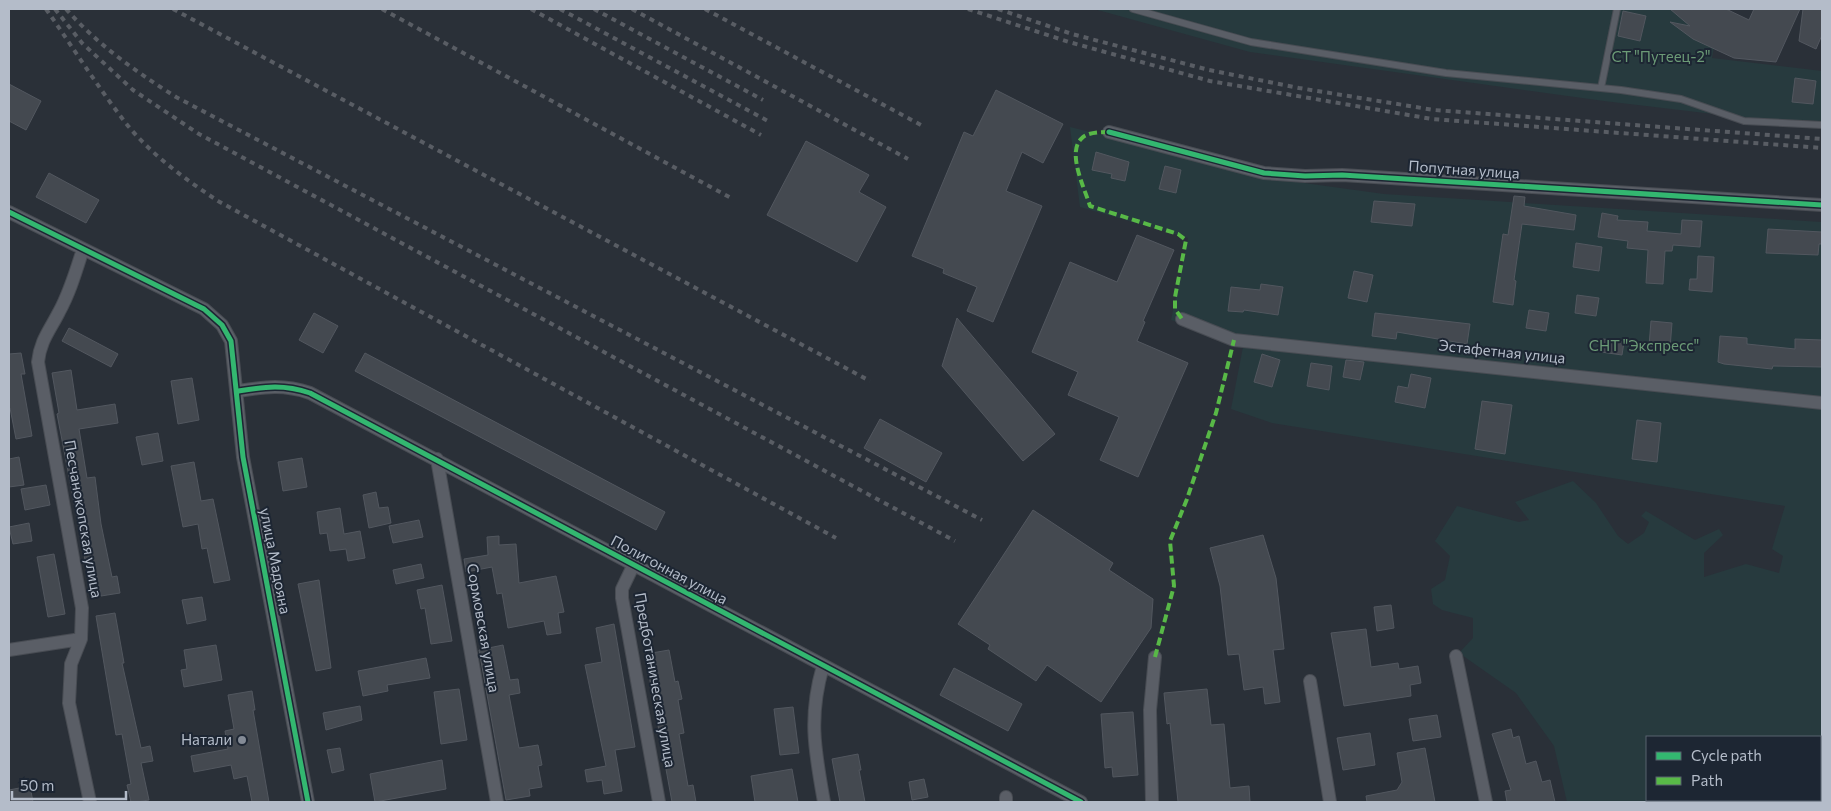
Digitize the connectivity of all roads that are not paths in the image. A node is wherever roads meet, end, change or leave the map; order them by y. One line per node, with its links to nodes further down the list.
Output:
1 (1133, 9): 3 (lane)
2 (1617, 9): 3 (lane)
3 (1601, 88): 4 (lane)
4 (1822, 125)
5 (1109, 132): 6 (street, Попутная улица)
6 (1822, 205)
7 (9, 212): 8 (street)
8 (83, 249): 10 (street, улица Мадояна); 14 (street, Песчанокопская улица)
9 (1182, 319): 11 (street, Эстафетная улица)
10 (238, 392): 12 (street, Полигонная улица); 21 (street, улица Мадояна)
11 (1822, 403)
12 (437, 460): 13 (street, Полигонная улица); 22 (street, Сормовская улица)
13 (633, 566): 18 (street, Полигонная улица); 23 (street, Предботаническая улица)
14 (81, 639): 15 (street); 20 (street, Песчанокопская улица)
15 (9, 650)
16 (1456, 656): 28 (street)
17 (1155, 657): 26 (street)
18 (823, 666): 24 (street); 25 (street, Полигонная улица)
19 (1310, 681): 27 (street)
20 (90, 802)
21 (308, 802)
22 (497, 802)
23 (659, 802)
24 (824, 802)
25 (1081, 802)
26 (1152, 802)
27 (1330, 802)
28 (1486, 802)

